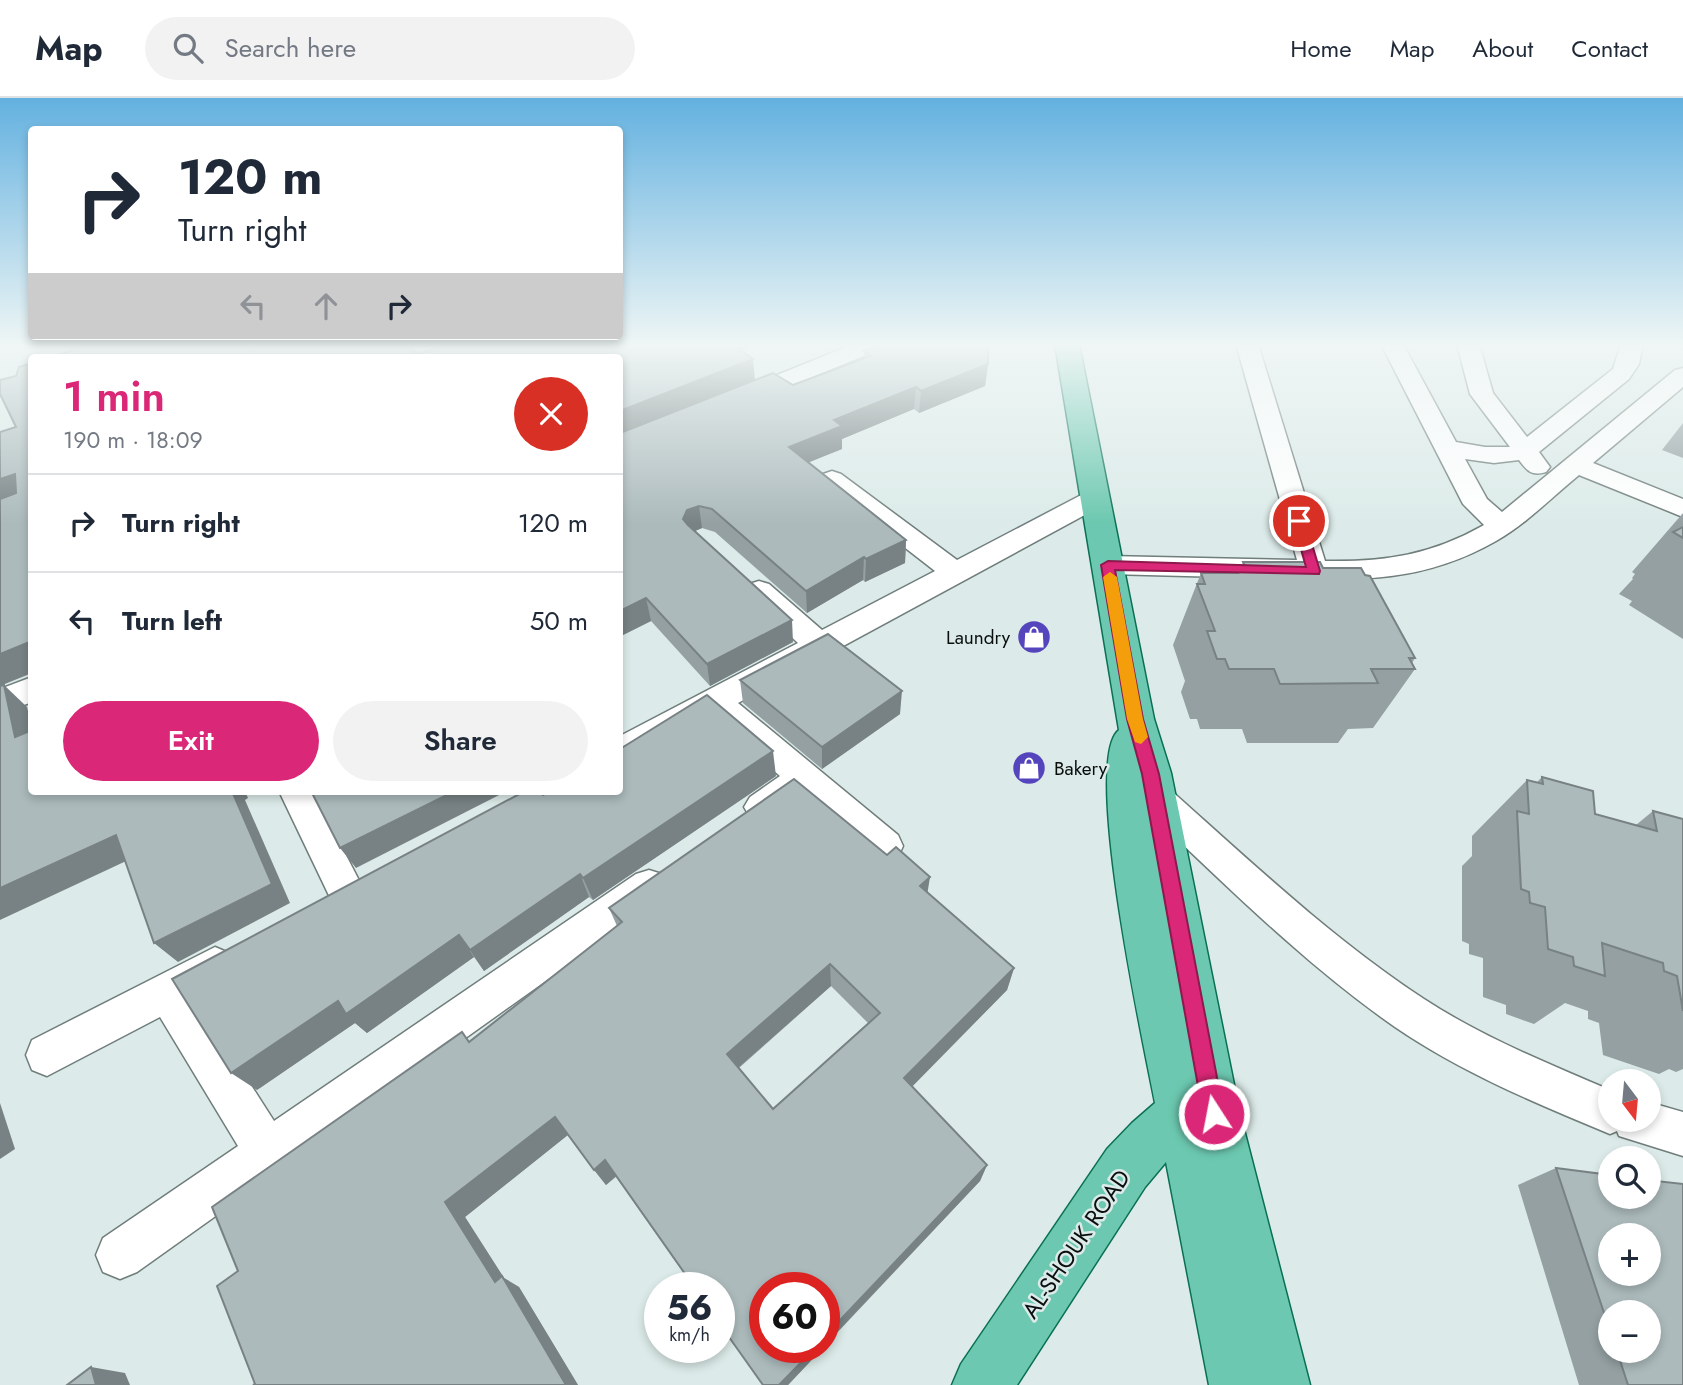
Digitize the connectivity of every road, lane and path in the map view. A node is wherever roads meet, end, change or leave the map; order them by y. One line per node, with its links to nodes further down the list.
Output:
1 (726, 404): 8 (street)
2 (1078, 404): 14 (main road)
3 (1265, 404): 18 (street)
4 (1423, 404): 9 (street)
5 (1489, 404): 10 (street)
6 (1584, 404): 10 (street)
7 (1652, 404): 11 (street)
8 (721, 406)
9 (1446, 447): 10 (street); 16 (street)
10 (1524, 452): 11 (street)
11 (1574, 467): 13 (street); 15 (street); 16 (street)
12 (832, 479): 19 (street)
13 (1683, 492)
14 (1096, 498): 17 (main road); 19 (street)
15 (1683, 509)
16 (1502, 526): 18 (street)
17 (1108, 565): 18 (street); 25 (main road)
18 (1314, 571)
19 (956, 573): 21 (street)
20 (742, 575): 21 (street)
21 (820, 645): 23 (street)
22 (28, 691): 24 (street)
23 (715, 701): 26 (street); 27 (street)
24 (0, 702)
25 (1135, 719): 29 (main road); 38 (main road)
26 (623, 749)
27 (805, 777): 30 (street); 31 (street)
28 (299, 795): 33 (street)
29 (1154, 796): 37 (street); 38 (main road)
30 (737, 825)
31 (885, 846)
32 (680, 865): 41 (street)
33 (312, 915)
34 (251, 947): 35 (street)
35 (167, 991): 36 (street); 41 (street)
36 (47, 1055)
37 (1598, 1107)
38 (1198, 1114): 43 (main road, AL-SHOUK ROAD); 44 (main road); 45 (main road)
39 (1661, 1128): 40 (street)
40 (1683, 1134)
41 (268, 1152): 42 (street)
42 (120, 1255)
43 (982, 1385)
44 (1240, 1385)
45 (1280, 1385)

